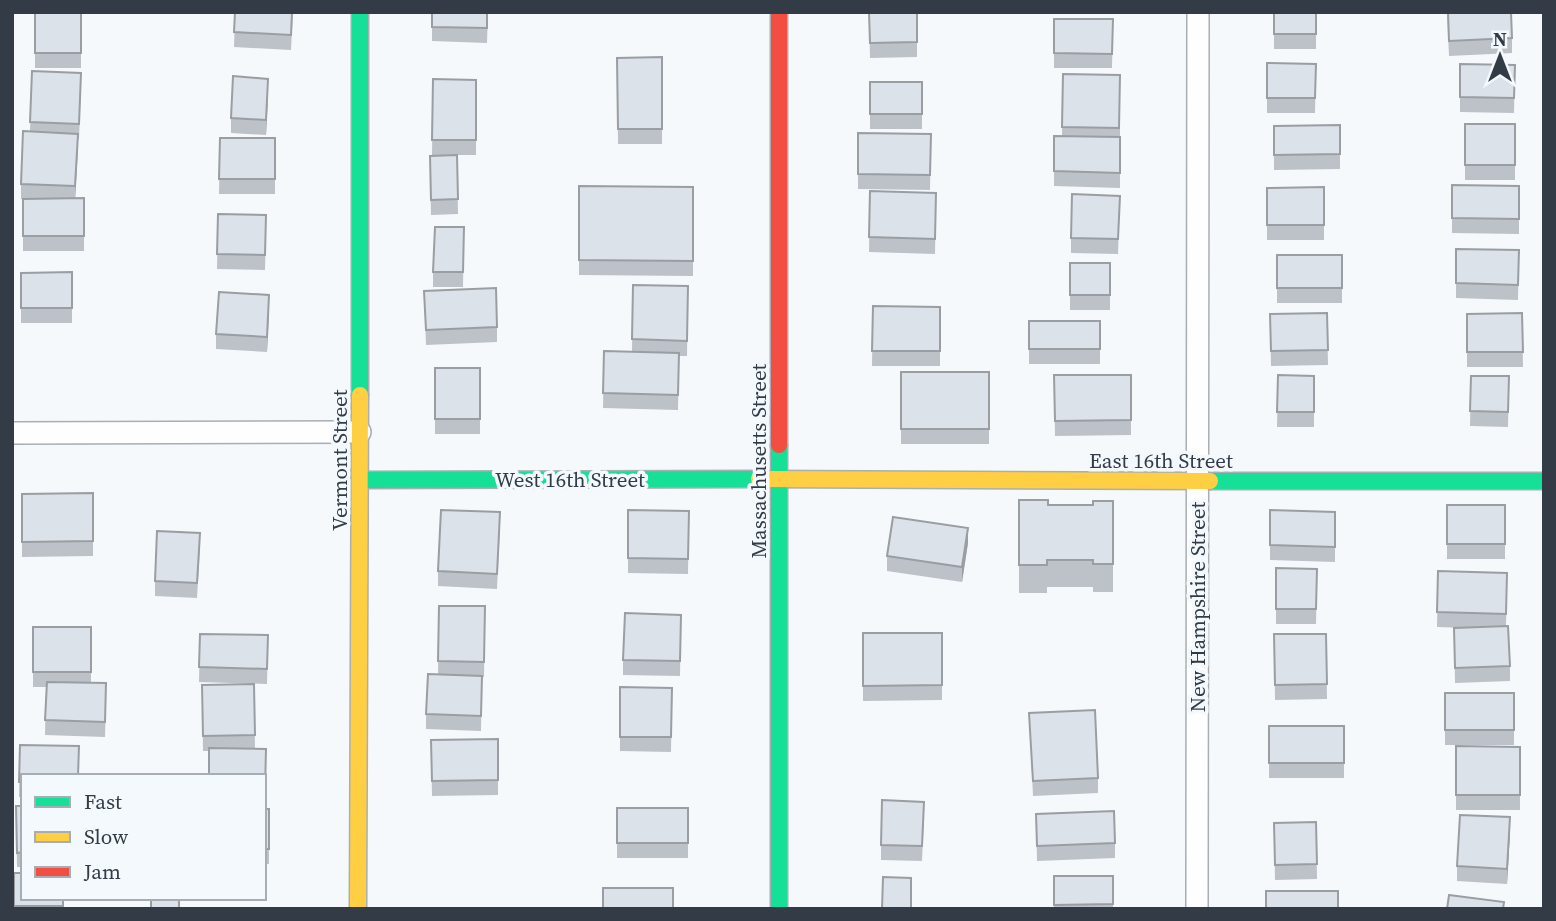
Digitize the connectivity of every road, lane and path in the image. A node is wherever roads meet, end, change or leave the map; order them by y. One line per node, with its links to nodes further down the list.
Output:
1 (360, 12): 4 (street, Vermont Street)
2 (779, 12): 6 (street, Massachusetts Street)
3 (1198, 12): 8 (street, New Hampshire Street)
4 (360, 432): 5 (street); 7 (street, Vermont Street)
5 (12, 433)
6 (779, 479): 7 (street, West 16th Street); 8 (street, East 16th Street); 11 (street, Massachusetts Street)
7 (360, 480): 10 (street, Vermont Street)
8 (1198, 481): 9 (street, East 16th Street); 12 (street, New Hampshire Street)
9 (1544, 481)
10 (358, 909)
11 (779, 909)
12 (1197, 909)

